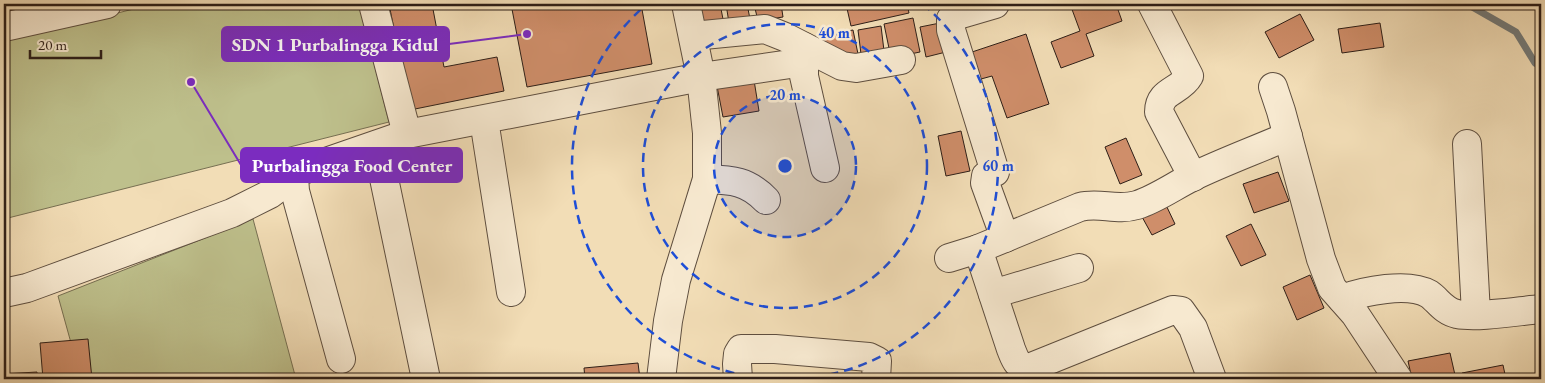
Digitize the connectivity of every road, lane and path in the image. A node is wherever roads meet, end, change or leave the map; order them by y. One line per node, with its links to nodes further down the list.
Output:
1 (107, 4): 7 (street)
2 (373, 4): 14 (street)
3 (686, 4): 8 (street)
4 (995, 4): 6 (street)
5 (1152, 4): 20 (street)
6 (961, 9): 23 (street)
7 (4, 27)
8 (693, 36): 9 (street); 11 (street)
9 (804, 54): 10 (street); 11 (street); 18 (street)
10 (902, 60)
11 (701, 77): 13 (street); 21 (street)
12 (1273, 87): 15 (street)
13 (484, 120): 14 (street); 27 (street)
14 (407, 134): 17 (street)
15 (1288, 136): 20 (street); 30 (street)
16 (1467, 144): 32 (street)
17 (377, 145): 19 (street); 35 (street)
18 (825, 168)
19 (294, 176): 28 (street); 33 (street)
20 (1193, 177): 23 (street)
21 (708, 179): 22 (street); 36 (street)
22 (766, 200)
23 (1005, 238): 24 (street)
24 (978, 249): 25 (street); 29 (street)
25 (949, 258)
26 (1079, 268): 29 (street)
27 (511, 292)
28 (4, 293)
29 (993, 294): 34 (street)
30 (1342, 298): 32 (street); 40 (street)
31 (1541, 309): 32 (street)
32 (1476, 314)
33 (341, 359)
34 (1014, 372): 39 (street)
35 (426, 379)
36 (661, 379)
37 (738, 379): 38 (street)
38 (876, 379)
39 (1212, 379)
40 (1398, 379)

